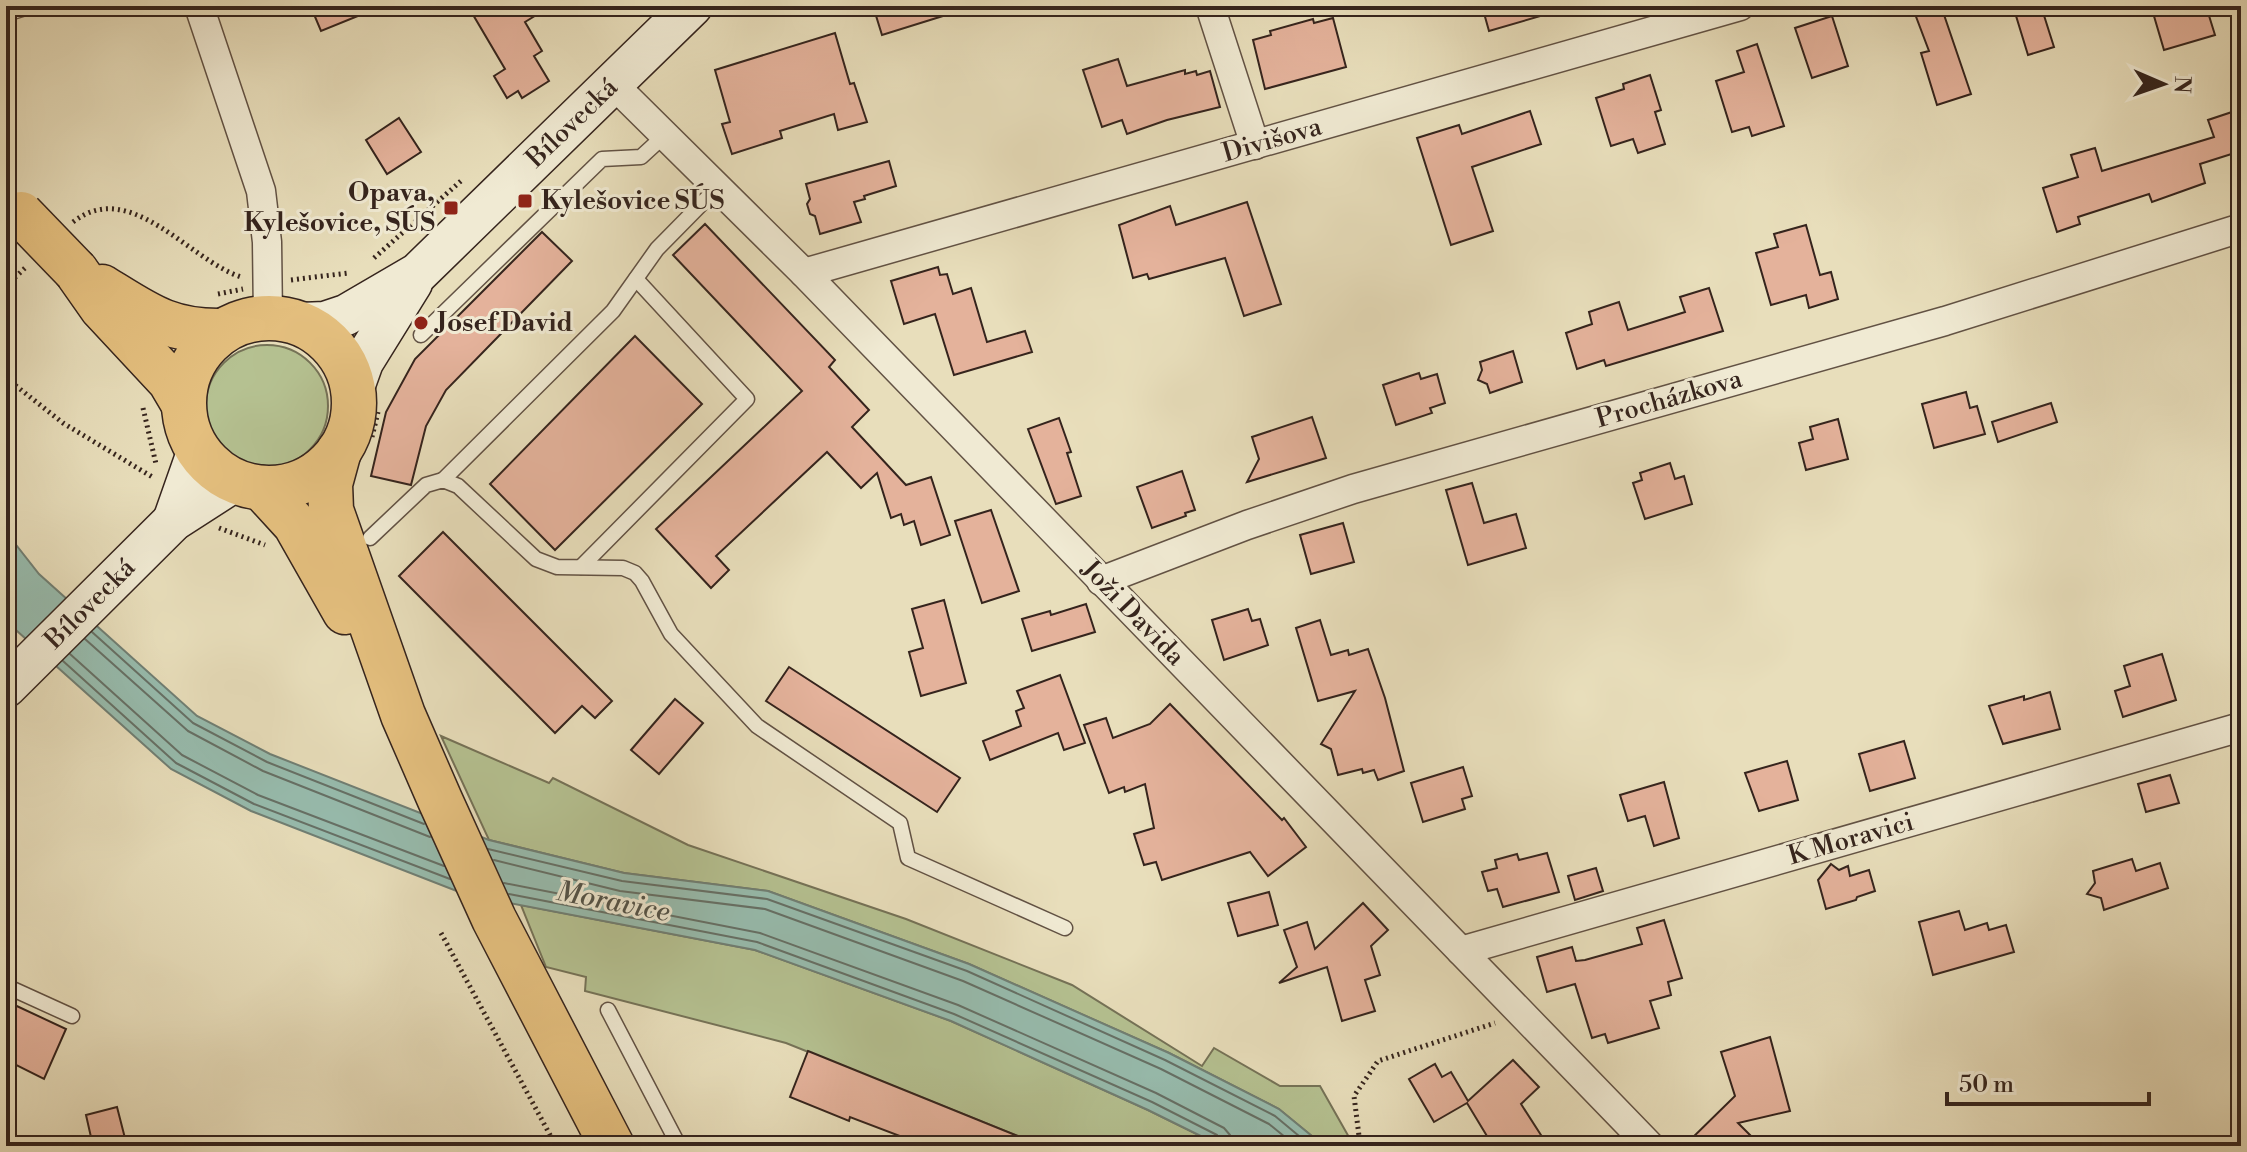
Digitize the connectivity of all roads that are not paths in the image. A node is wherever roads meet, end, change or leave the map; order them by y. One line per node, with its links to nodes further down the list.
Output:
1 (32, 6): 6 (lane)
2 (199, 6): 17 (street)
3 (692, 6): 7 (main road, Bílovecká)
4 (1210, 6): 9 (street)
5 (1740, 6): 9 (street, Divišova)
6 (6, 14)
7 (613, 84): 8 (street, Joži Davida); 14 (main road, Bílovecká)
8 (665, 135): 10 (street, Joži Davida); 19 (lane)
9 (1255, 145): 15 (street, Divišova)
10 (718, 187): 15 (street, Joži Davida); 16 (lane)
11 (14, 206): 13 (main road, bridge)
12 (2241, 228): 29 (street, Procházkova)
13 (76, 271): 18 (main road); 21 (main road)
14 (418, 273): 17 (main road, Bílovecká); 20 (main road, Bílovecká)
15 (804, 273): 29 (street, Joži Davida)
16 (636, 279): 24 (lane); 28 (lane)
17 (279, 307): 18 (main road, Bílovecká); 20 (main road, Bílovecká)
18 (222, 331): 21 (main road)
19 (421, 335)
20 (353, 390): 23 (main road, Bílovecká)
21 (183, 403): 22 (main road)
22 (198, 450): 25 (main road); 26 (main road)
23 (339, 451): 25 (main road, Bílovecká); 31 (main road)
24 (443, 480): 27 (lane); 28 (lane)
25 (248, 485): 26 (main road); 31 (main road)
26 (173, 521): 30 (main road, Bílovecká)
27 (370, 538)
28 (581, 567): 33 (lane)
29 (1101, 581): 34 (street, Joži Davida)
30 (6, 687)
31 (403, 715): 38 (main road)
32 (2241, 727): 34 (street, K Moravici)
33 (1065, 928)
34 (1461, 951): 40 (street, Joži Davida)
35 (6, 986): 37 (lane)
36 (608, 1010): 39 (lane)
37 (72, 1016)
38 (612, 1146)
39 (679, 1146)
40 (1650, 1146)

